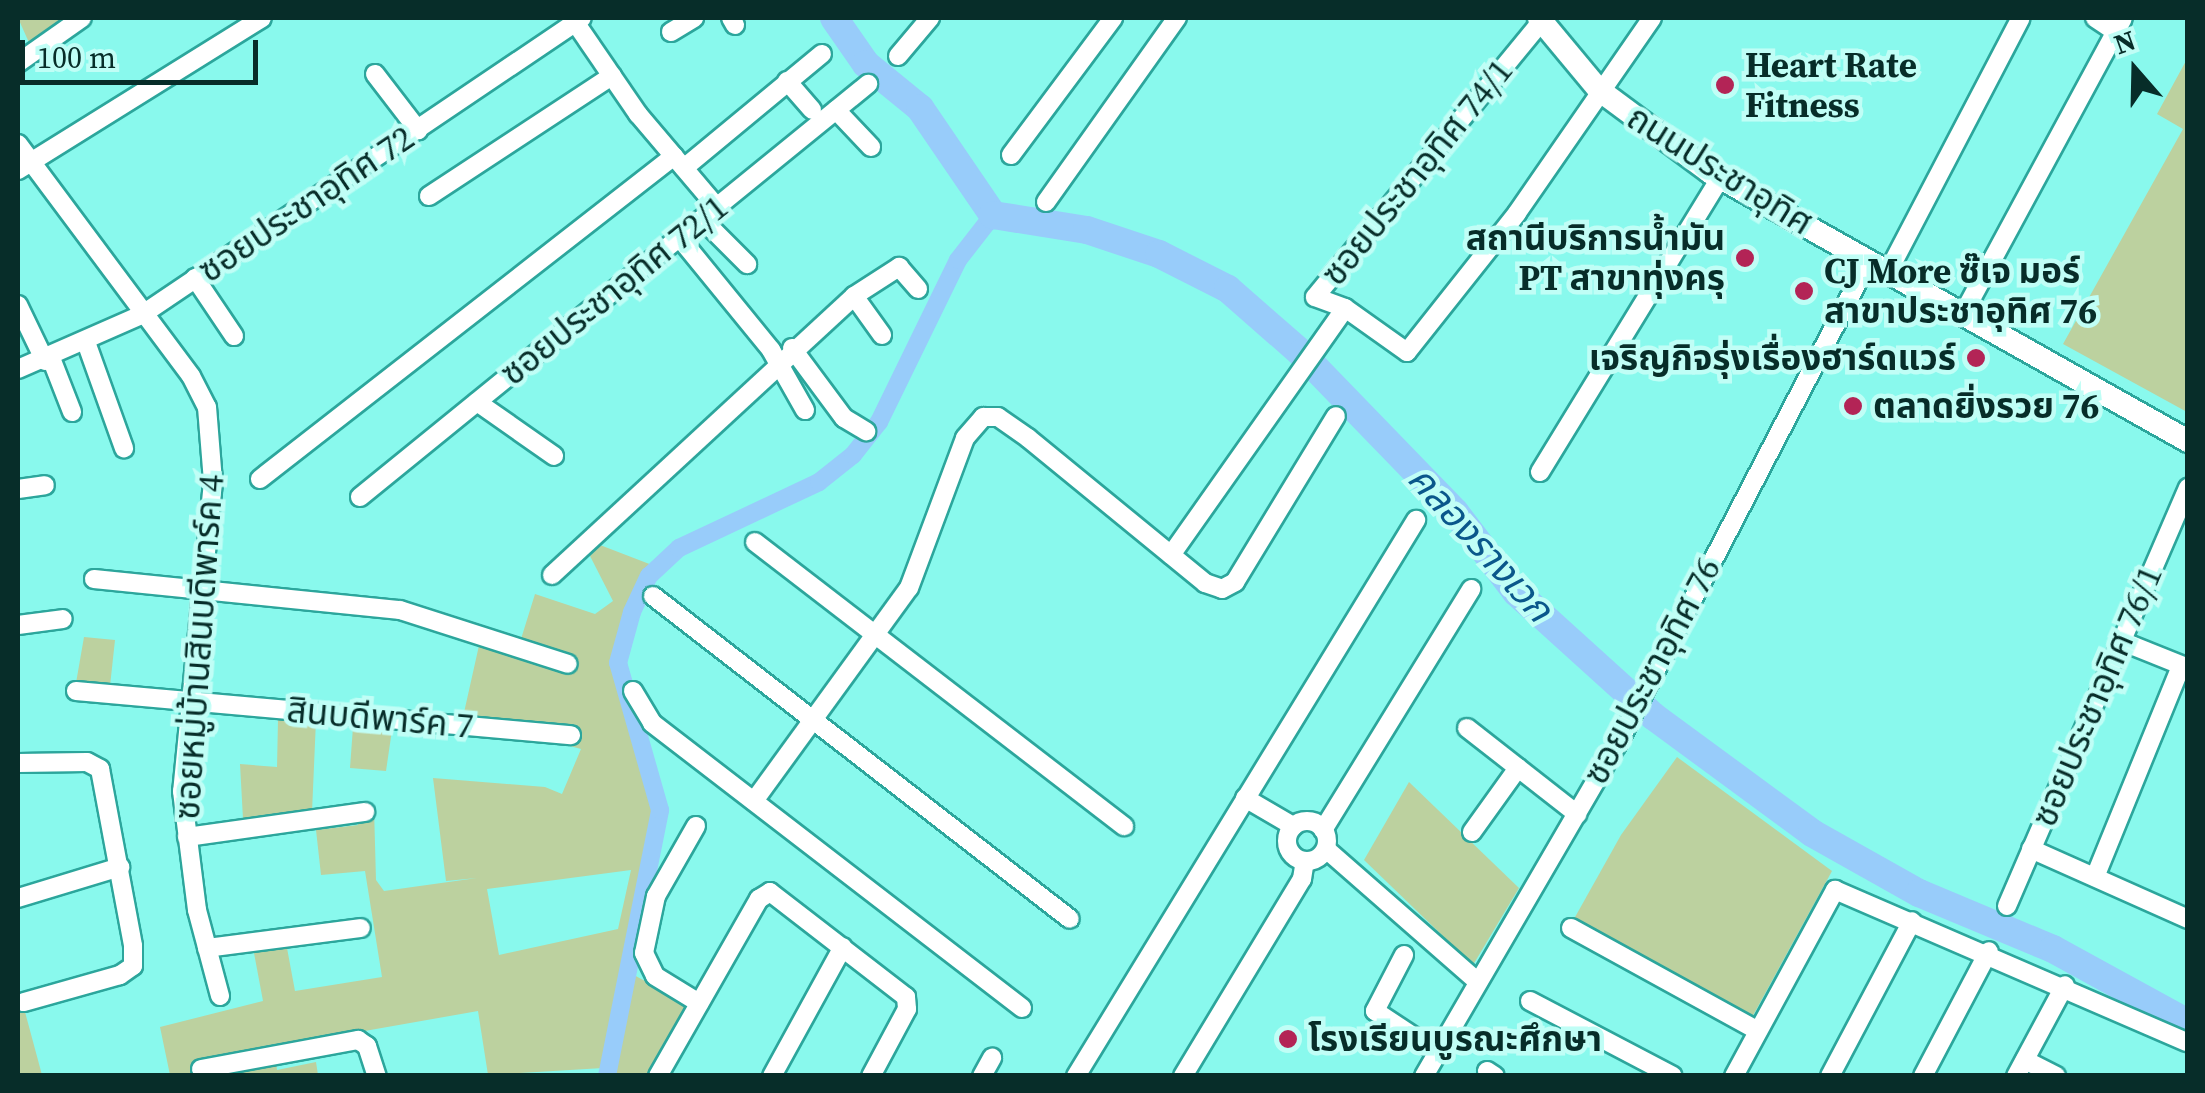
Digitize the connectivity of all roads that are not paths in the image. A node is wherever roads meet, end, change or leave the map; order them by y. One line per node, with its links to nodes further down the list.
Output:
1 (82, 18): 16 (street)
2 (262, 18): 29 (street)
3 (694, 18): 13 (street)
4 (930, 18): 15 (street)
5 (1113, 18): 27 (street)
6 (1652, 18): 21 (street)
7 (2021, 18): 37 (street, ซอยประชาอุทิศ 76)
8 (2095, 18): 12 (street)
9 (1174, 19): 32 (street)
10 (1540, 19): 21 (main road, ถนนประชาอุทิศ); 42 (street, ซอยประชาอุทิศ 74/1)
11 (579, 20): 18 (street); 24 (street, ซอยประชาอุทิศ 72)
12 (2118, 24): 44 (street)
13 (670, 32)
14 (822, 54): 19 (street)
15 (898, 56)
16 (18, 63)
17 (375, 74): 24 (street)
18 (612, 76): 28 (street); 31 (street)
19 (787, 81): 22 (street); 28 (street)
20 (868, 84): 23 (street, ซอยประชาอุทิศ 72/1)
21 (1599, 90): 30 (main road, ถนนประชาอุทิศ); 42 (street)
22 (812, 110)
23 (836, 110): 26 (street); 33 (street, ซอยประชาอุทิศ 72/1)
24 (418, 130): 38 (street, ซอยประชาอุทิศ 72)
25 (18, 144): 29 (street, ซอยหมู่บ้านสินบดีพาร์ค 4)
26 (872, 147)
27 (1011, 156)
28 (679, 162): 33 (street); 61 (street)
29 (24, 167): 43 (street, ซอยหมู่บ้านสินบดีพาร์ค 4)
30 (1720, 177): 37 (main road, ถนนประชาอุทิศ); 60 (street)
31 (429, 196)
32 (1046, 202)
33 (717, 207): 34 (street, ซอยประชาอุทิศ 72/1)
34 (702, 219): 35 (street, ซอยประชาอุทิศ 72/1); 36 (street)
35 (680, 237): 50 (street); 52 (street, ซอยประชาอุทิศ 72/1)
36 (747, 264)
37 (1879, 265): 44 (main road, ถนนประชาอุทิศ); 91 (street, ซอยประชาอุทิศ 76)
38 (195, 278): 43 (street, ซอยประชาอุทิศ 72); 46 (street)
39 (918, 289): 40 (street)
40 (854, 296): 45 (street); 48 (street)
41 (18, 305): 49 (street)
42 (1345, 308): 68 (street, ซอยประชาอุทิศ 74/1)
43 (143, 314): 47 (street, ซอยประชาอุทิศ 72); 71 (street, ซอยหมู่บ้านสินบดีพาร์ค 4)
44 (1963, 314): 57 (main road, ถนนประชาอุทิศ)
45 (882, 335)
46 (234, 336)
47 (86, 342): 49 (street, ซอยประชาอุทิศ 72); 58 (street)
48 (792, 348): 50 (street); 56 (street)
49 (48, 360): 51 (street, ซอยประชาอุทิศ 72); 54 (street)
50 (778, 362): 53 (street); 69 (street)
51 (18, 369)
52 (477, 402): 59 (street); 65 (street, ซอยประชาอุทิศ 72/1)
53 (805, 410)
54 (72, 412)
55 (1336, 416): 68 (street)
56 (866, 431)
57 (2188, 441)
58 (124, 448)
59 (554, 456)
60 (1540, 472)
61 (260, 479)
62 (45, 486): 64 (street)
63 (2188, 487): 77 (street, ซอยประชาอุทิศ 76/1)
64 (18, 489)
65 (360, 496)
66 (1416, 520): 88 (street)
67 (755, 542): 76 (street)
68 (1171, 555): 76 (street)
69 (552, 575)
70 (94, 579): 71 (street)
71 (204, 588): 78 (street); 82 (street, ซอยหมู่บ้านสินบดีพาร์ค 4)
72 (1472, 588): 97 (street)
73 (653, 596): 83 (street)
74 (63, 619): 75 (street)
75 (18, 625)
76 (874, 636): 83 (street); 93 (street)
77 (2122, 641): 79 (street); 98 (street, ซอยประชาอุทิศ 76/1)
78 (568, 664)
79 (2184, 667): 101 (street)
80 (76, 690): 82 (street, สินบดีพาร์ค 7)
81 (633, 690): 89 (street)
82 (189, 702): 85 (street, สินบดีพาร์ค 7); 96 (street, ซอยหมู่บ้านสินบดีพาร์ค 4)
83 (814, 719): 89 (street); 104 (street)
84 (1467, 728): 87 (street)
85 (571, 735)
86 (18, 762): 100 (street)
87 (1518, 768): 91 (street); 95 (street)
88 (1245, 798): 94 (street); 131 (street)
89 (754, 800): 119 (street)
90 (365, 812): 96 (street)
91 (1576, 814): 113 (street, ซอยประชาอุทิศ 76)
92 (696, 826): 118 (street)
93 (1124, 826)
94 (1293, 826): 97 (street); 99 (street)
95 (1472, 832)
96 (186, 837): 109 (street, ซอยหมู่บ้านสินบดีพาร์ค 4)
97 (1325, 839): 99 (street); 113 (street)
98 (2031, 849): 101 (street); 103 (street, ซอยประชาอุทิศ 76/1)
99 (1305, 862): 132 (street)
100 (120, 867): 102 (street); 117 (street)
101 (2094, 876): 106 (street)
102 (18, 898)
103 (2007, 906)
104 (1070, 919)
105 (1912, 920): 111 (street); 120 (street); 136 (street)
106 (2188, 920)
107 (361, 928): 109 (street)
108 (1571, 928): 120 (street)
109 (207, 948): 115 (street, ซอยหมู่บ้านสินบดีพาร์ค 4)
110 (843, 948): 118 (street); 128 (street); 129 (street)
111 (1989, 951): 114 (street); 137 (street)
112 (1404, 956): 122 (street)
113 (1478, 982): 122 (street, ซอยประชาอุทิศ 76)
114 (2065, 984): 121 (street); 124 (street)
115 (220, 996)
116 (1530, 1000): 134 (street)
117 (24, 1002)
118 (699, 1002): 127 (street)
119 (1022, 1008)
120 (1758, 1031): 135 (street)
121 (2187, 1042)
122 (1437, 1052): 133 (street, ซอยประชาอุทิศ 76)
123 (992, 1058): 130 (street)
124 (2020, 1068): 138 (street)
125 (201, 1069): 126 (street)
126 (377, 1076)
127 (658, 1076)
128 (772, 1076)
129 (872, 1076)
130 (982, 1076)
131 (1076, 1076)
132 (1183, 1076)
133 (1424, 1076)
134 (1673, 1076)
135 (1734, 1076)
136 (1830, 1076)
137 (1923, 1076)
138 (2056, 1076)

